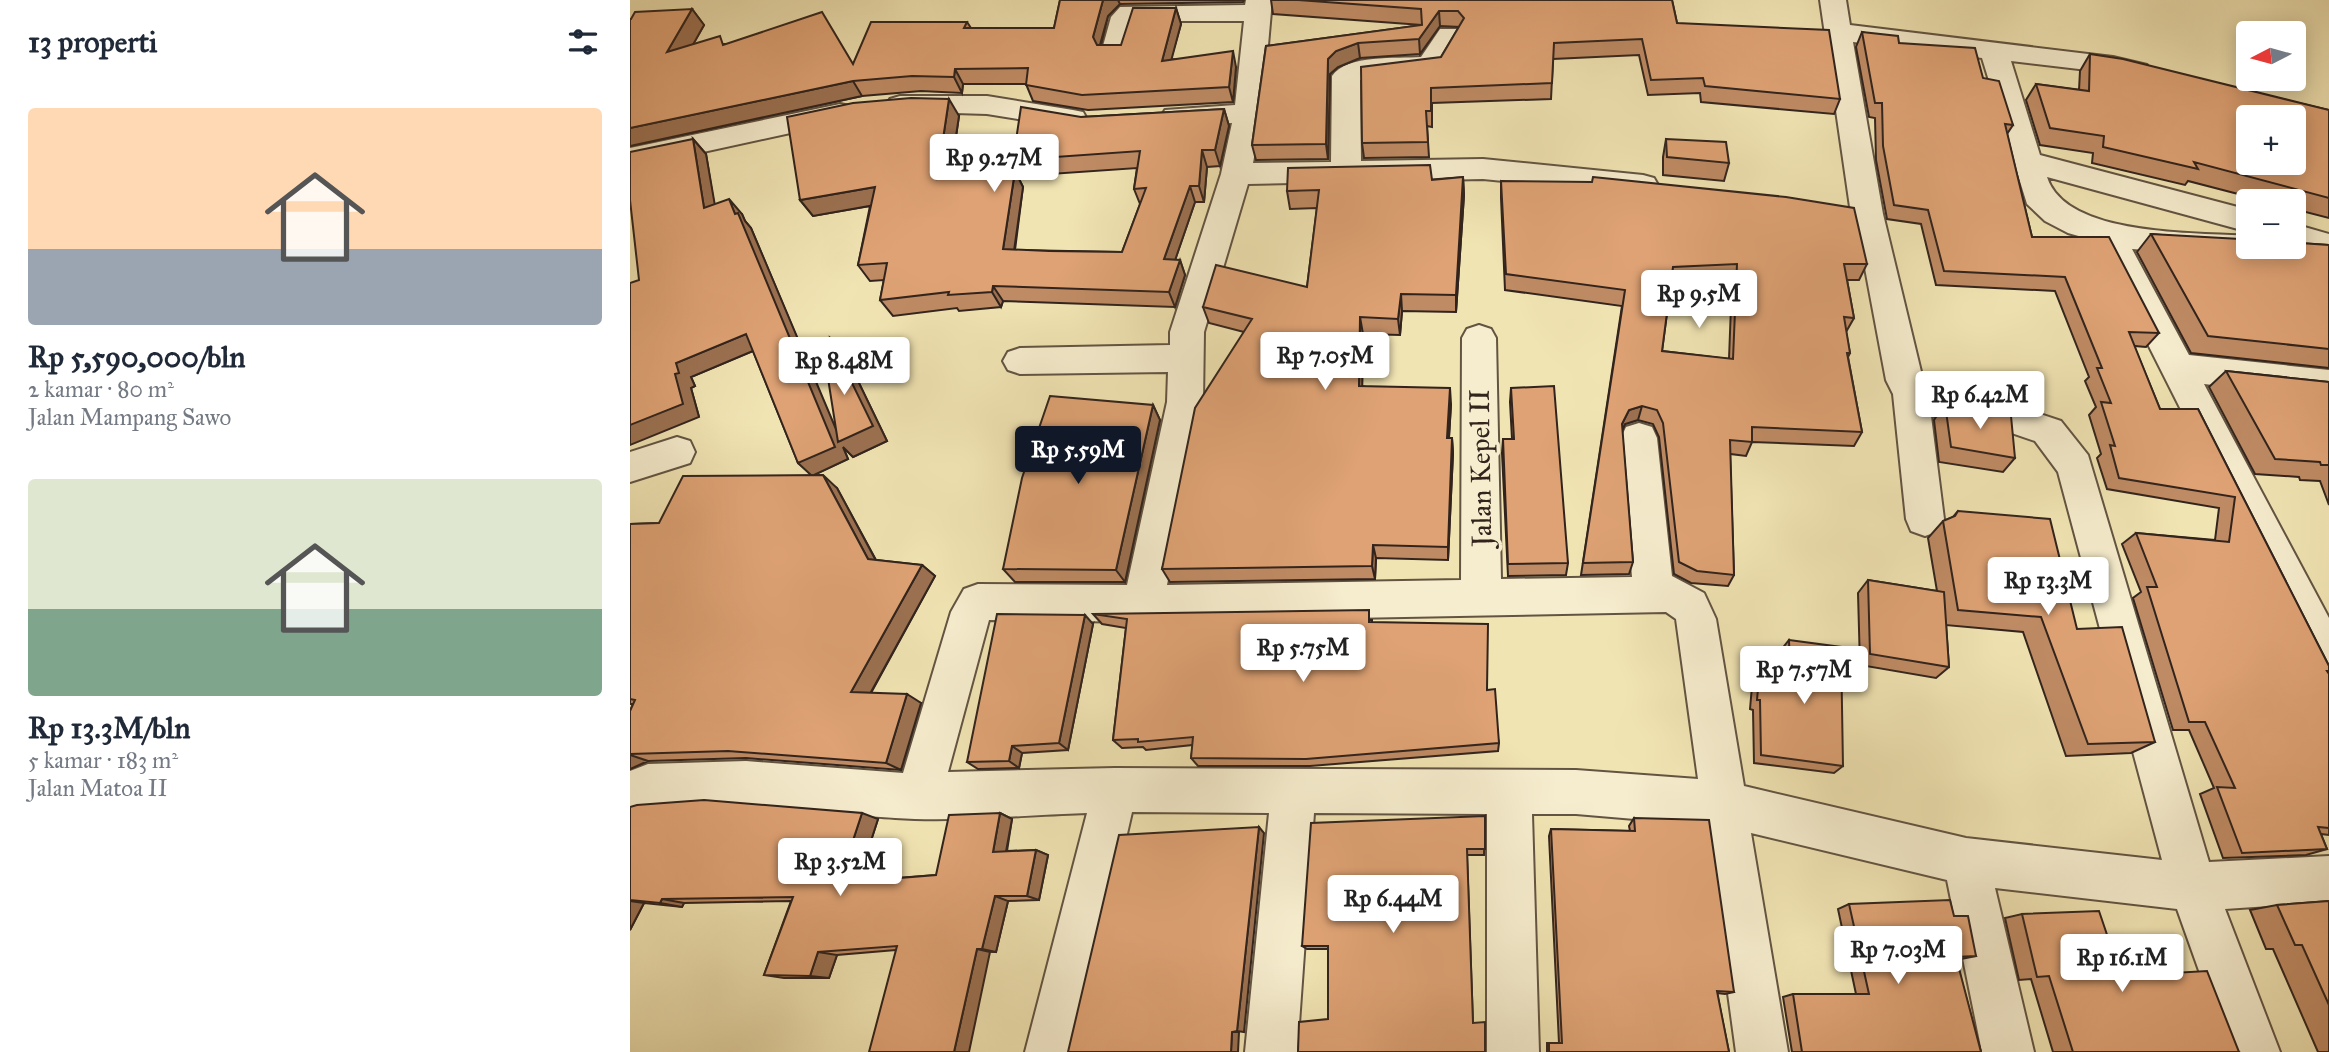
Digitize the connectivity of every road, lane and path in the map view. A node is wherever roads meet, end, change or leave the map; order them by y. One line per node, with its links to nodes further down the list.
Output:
1 (1833, 0): 3 (street)
2 (1258, 7): 6 (street); 8 (street)
3 (1826, 32): 5 (street); 28 (street)
4 (1449, 35): 13 (street)
5 (1994, 51): 7 (street); 12 (street)
6 (1115, 53)
7 (2166, 78)
8 (1248, 113): 9 (street); 14 (street)
9 (1142, 119)
10 (1101, 121): 11 (street)
11 (630, 158)
12 (2028, 162): 16 (street); 17 (street)
13 (1346, 173): 14 (street); 15 (street)
14 (1236, 174): 24 (street)
15 (1670, 188)
16 (2236, 218)
17 (2109, 235): 20 (street); 26 (street)
18 (2306, 237): 19 (street)
19 (2329, 244)
20 (2236, 246)
21 (2306, 249): 22 (street)
22 (2329, 250)
23 (1479, 338): 34 (street, Jalan Kepel II)
24 (1187, 358): 25 (street); 35 (street)
25 (1020, 361)
26 (2179, 368): 27 (street); 36 (street)
27 (2329, 384)
28 (1911, 394): 32 (street); 45 (street)
29 (1639, 438): 33 (street)
30 (677, 452): 31 (street)
31 (630, 467)
32 (1925, 519)
33 (1654, 594): 34 (street); 42 (street)
34 (1481, 598): 35 (street)
35 (1143, 604): 41 (street)
36 (2329, 660)
37 (1115, 790): 38 (street); 41 (street); 46 (street)
38 (1293, 792): 39 (street); 47 (street)
39 (1508, 792): 42 (street); 48 (street)
40 (630, 795): 41 (street)
41 (919, 796)
42 (1726, 804): 43 (street); 49 (street)
43 (1966, 862): 45 (street); 50 (street)
44 (2329, 879): 45 (street)
45 (2193, 887): 51 (street)
46 (1051, 1052)
47 (1271, 1052)
48 (1513, 1052)
49 (1762, 1052)
50 (2008, 1052)
51 (2254, 1052)

